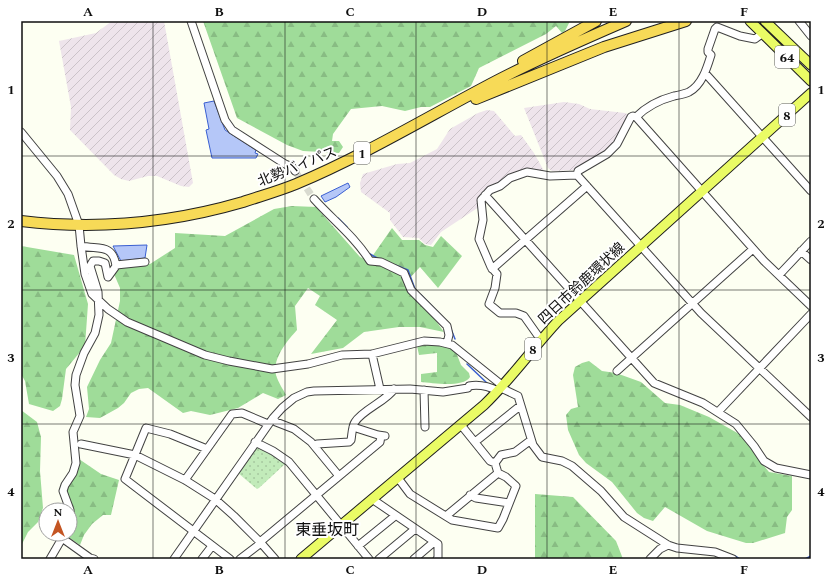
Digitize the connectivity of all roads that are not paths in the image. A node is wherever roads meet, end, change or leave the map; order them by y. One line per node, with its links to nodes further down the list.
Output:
1 (191, 21): 18 (street)
2 (596, 21): 14 (highway, 1)
3 (626, 21): 14 (highway, 北勢バイパス / 1)
4 (686, 21): 14 (highway, 1)
5 (750, 21): 8 (main road, 64)
6 (765, 21): 10 (main road, 64)
7 (799, 21): 9 (street)
8 (763, 33): 11 (street); 12 (main road, 64)
9 (811, 36)
10 (811, 65)
11 (705, 73): 15 (street); 17 (street)
12 (811, 81)
13 (811, 93): 17 (main road, 四日市鈴鹿環状線 / 8)
14 (430, 117): 26 (highway, 北勢バイパス / 1)
15 (636, 117): 19 (street); 22 (street)
16 (21, 132): 26 (street)
17 (763, 137): 21 (street); 22 (main road, 四日市鈴鹿環状線 / 8)
18 (295, 171)
19 (577, 175): 20 (street); 23 (street)
20 (587, 186): 27 (street); 30 (street)
21 (811, 191)
22 (703, 192): 30 (main road, 四日市鈴鹿環状線 / 8); 31 (street)
23 (485, 195): 27 (street); 35 (street)
24 (314, 199): 44 (street)
25 (21, 221): 26 (highway, 北勢バイパス / 1)
26 (79, 225): 29 (street)
27 (526, 240): 35 (street); 39 (street)
28 (811, 241): 32 (street)
29 (80, 246): 36 (street); 38 (street)
30 (641, 246): 39 (main road, 四日市鈴鹿環状線 / 8); 40 (street)
31 (753, 249): 37 (street); 40 (street)
32 (801, 251): 33 (street); 37 (street)
33 (811, 260)
34 (145, 262): 36 (street)
35 (492, 269): 43 (street)
36 (114, 270): 38 (street)
37 (779, 275): 41 (street)
38 (98, 300): 45 (street); 78 (street)
39 (580, 301): 43 (main road, 四日市鈴鹿環状線 / 8); 46 (street)
40 (693, 304): 46 (street); 47 (street)
41 (811, 306)
42 (811, 314): 47 (street)
43 (541, 340): 51 (main road, 四日市鈴鹿環状線 / 8)
44 (447, 343): 45 (street); 51 (street)
45 (372, 354): 49 (street)
46 (632, 358): 48 (street); 54 (street)
47 (759, 368): 54 (street); 55 (street)
48 (617, 371)
49 (380, 389): 50 (street); 56 (street)
50 (394, 389): 52 (street); 59 (street)
51 (500, 389): 52 (street); 53 (street); 58 (main road, 四日市鈴鹿環状線 / 8)
52 (424, 390): 60 (street)
53 (520, 406): 61 (street); 63 (street)
54 (718, 412): 70 (street)
55 (811, 417)
56 (273, 418): 57 (street); 65 (street)
57 (268, 424): 62 (street); 66 (street)
58 (461, 425): 63 (street); 72 (main road, 四日市鈴鹿環状線 / 8)
59 (353, 427): 65 (street); 71 (street)
60 (425, 427)
61 (529, 440): 68 (street); 89 (street)
62 (255, 442): 74 (street); 76 (street)
63 (475, 442): 68 (street)
64 (81, 444): 67 (street)
65 (314, 445): 71 (street)
66 (207, 449): 67 (street); 73 (street)
67 (135, 455): 73 (street); 84 (street)
68 (495, 463): 69 (street)
69 (498, 473): 75 (street); 79 (street)
70 (811, 475)
71 (339, 476): 74 (street)
72 (398, 478): 77 (main road, 四日市鈴鹿環状線 / 8); 81 (street)
73 (185, 480): 76 (street)
74 (316, 495): 82 (street); 87 (street)
75 (470, 495): 79 (street); 81 (street)
76 (215, 499): 84 (street); 87 (street)
77 (372, 499): 80 (street); 82 (main road, 四日市鈴鹿環状線 / 8)
78 (67, 502)
79 (509, 503): 81 (street)
80 (395, 516): 83 (street); 91 (street)
81 (446, 516)
82 (341, 525): 91 (street); 100 (main road, 四日市鈴鹿環状線 / 8)
83 (415, 529): 88 (street); 101 (street)
84 (192, 531): 90 (street); 95 (street)
85 (60, 542): 93 (street)
86 (70, 542): 94 (street)
87 (261, 542): 98 (street); 99 (street)
88 (434, 542): 102 (street); 103 (street)
89 (668, 545): 104 (street); 105 (street)
90 (212, 546): 96 (street); 97 (street)
91 (358, 546): 92 (street)
92 (365, 558)
93 (50, 559)
94 (94, 559)
95 (174, 559)
96 (202, 559)
97 (230, 559)
98 (240, 559)
99 (275, 559)
100 (301, 559)
101 (379, 559)
102 (414, 559)
103 (437, 559)
104 (650, 559)
105 (733, 559)

